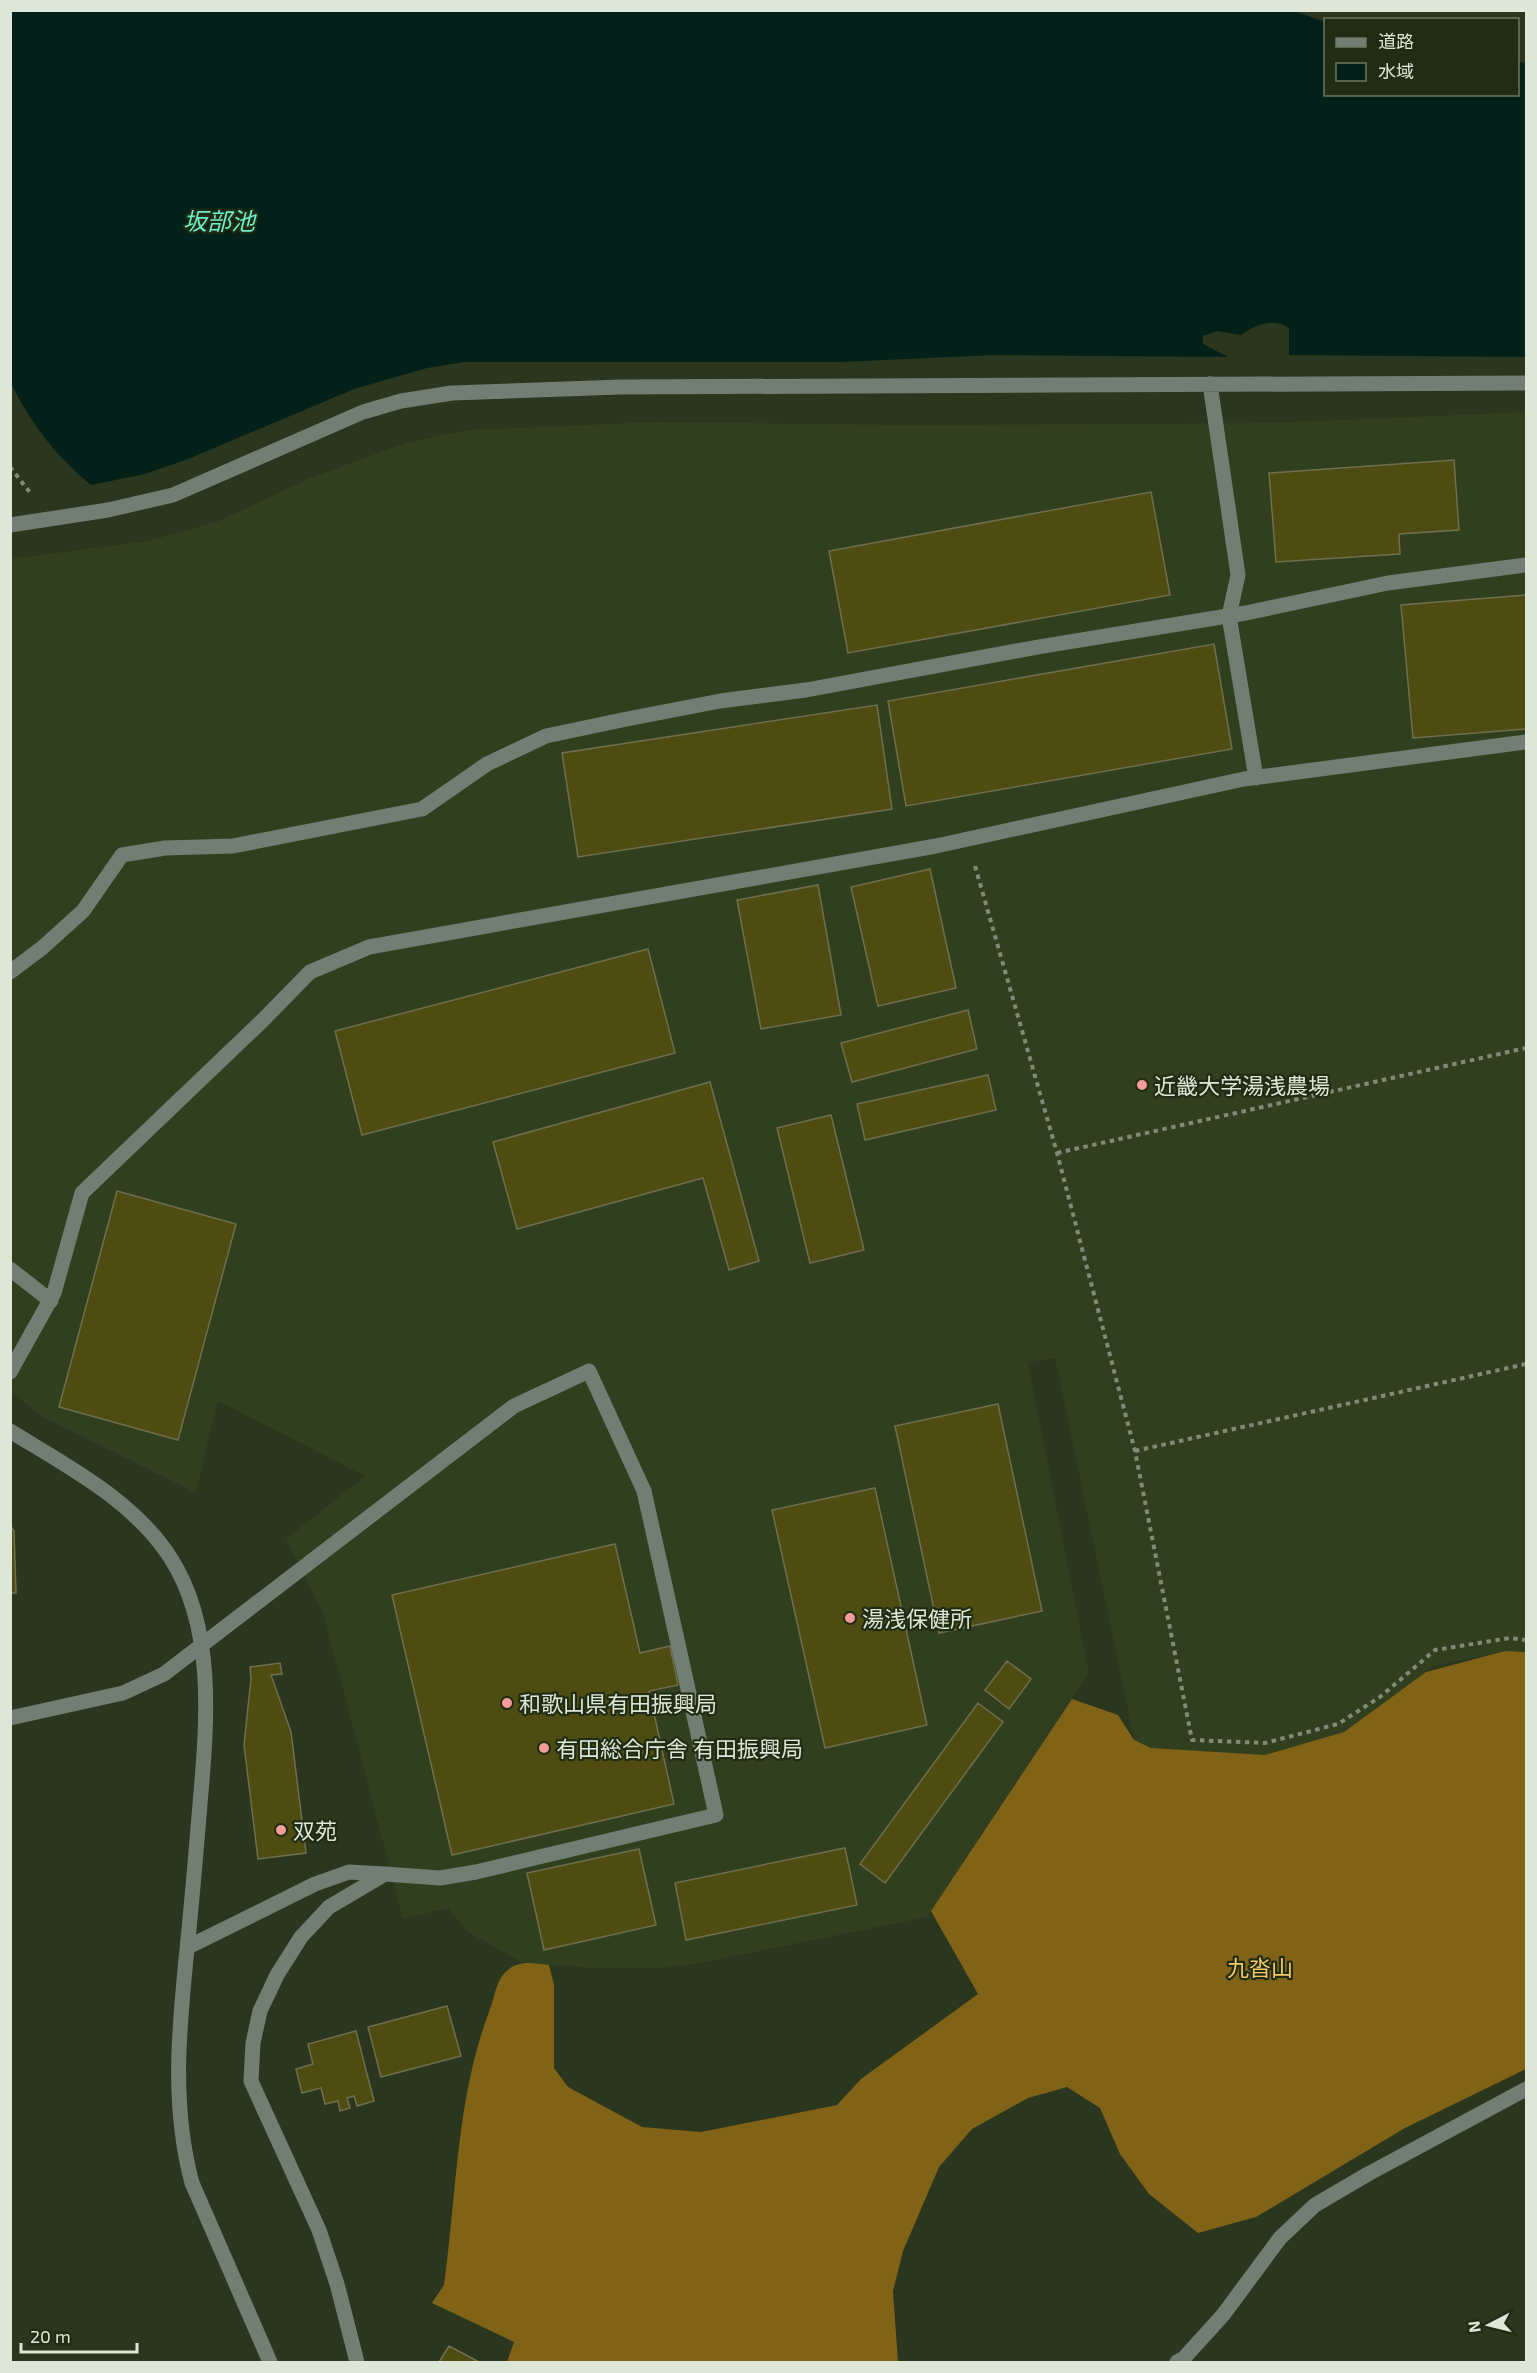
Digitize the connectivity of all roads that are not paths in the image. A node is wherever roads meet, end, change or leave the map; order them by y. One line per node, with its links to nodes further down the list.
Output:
1 (1527, 382): 2 (street)
2 (1210, 384): 3 (street); 5 (street)
3 (10, 525)
4 (1527, 565): 5 (street)
5 (1229, 616): 7 (street); 8 (street)
6 (1527, 742): 7 (street)
7 (1256, 778): 10 (street)
8 (10, 972)
9 (10, 1269): 10 (street)
10 (51, 1300): 11 (street)
11 (10, 1372)
12 (10, 1431): 13 (street)
13 (202, 1643): 14 (street); 15 (street); 16 (street)
14 (10, 1719)
15 (385, 1874): 16 (street); 19 (street)
16 (188, 1947): 18 (street)
17 (1527, 2089): 20 (street)
18 (270, 2362)
19 (357, 2362)
20 (1177, 2362)

